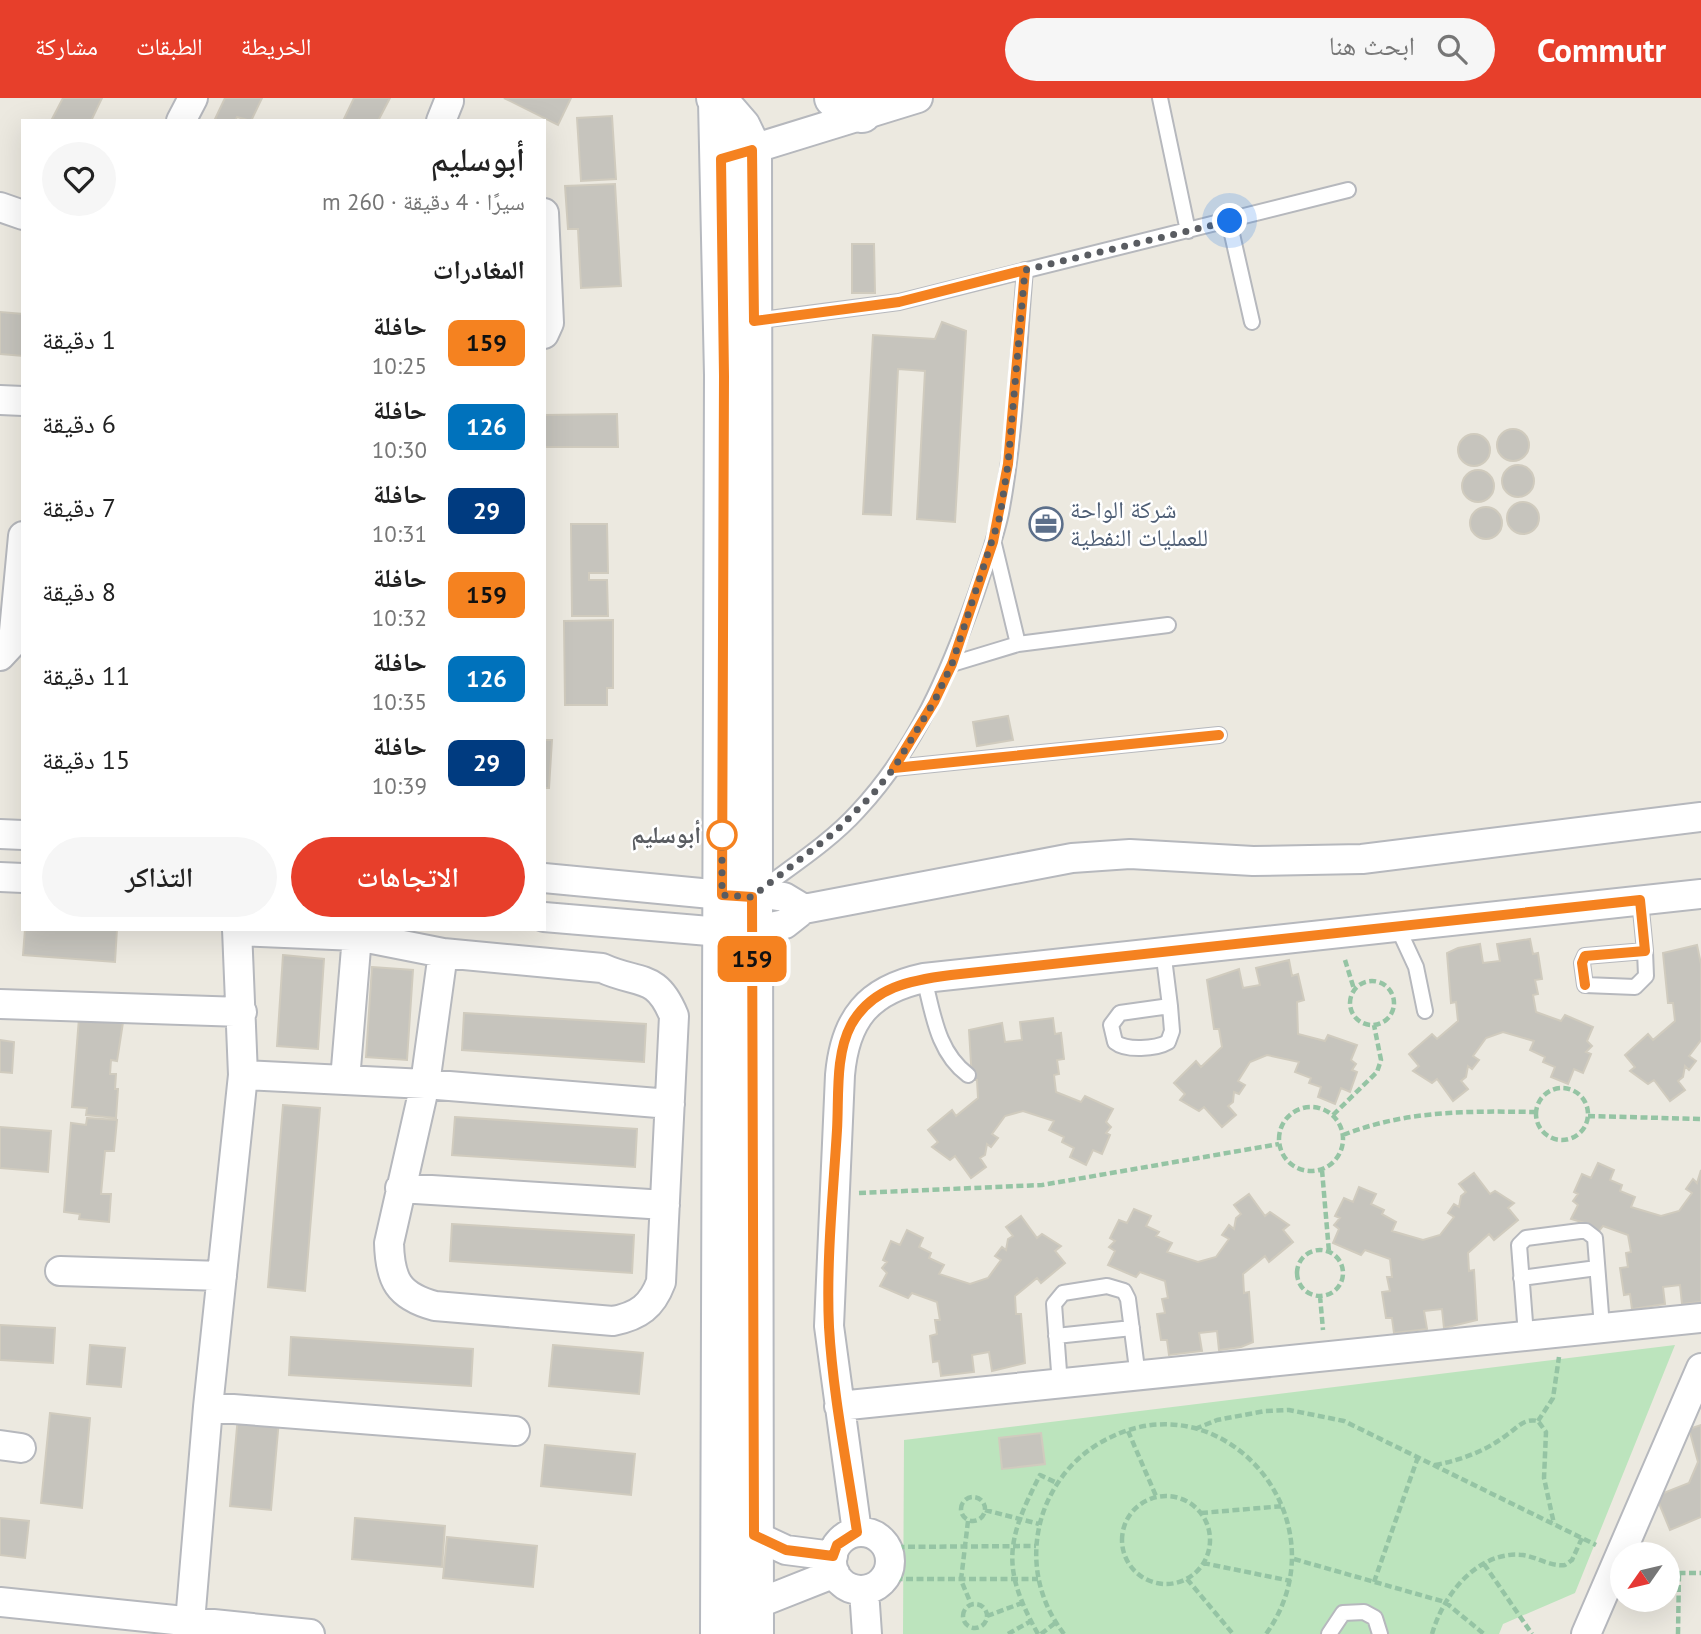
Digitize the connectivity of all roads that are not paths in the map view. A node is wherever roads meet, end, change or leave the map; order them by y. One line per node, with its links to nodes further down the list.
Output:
1 (193, 98): 6 (street)
2 (918, 98): 5 (street)
3 (1160, 98): 12 (lane)
4 (717, 100): 7 (main road)
5 (848, 106): 7 (street)
6 (182, 119)
7 (736, 155): 15 (main road); 36 (main road)
8 (1348, 190): 11 (lane)
9 (0, 207): 10 (street)
10 (21, 214)
11 (1230, 221): 12 (lane); 16 (lane)
12 (1188, 231): 13 (lane)
13 (1025, 270): 15 (lane); 20 (lane)
14 (546, 274): 17 (street)
15 (754, 321): 36 (main road)
16 (1252, 322)
17 (546, 330)
18 (0, 400): 19 (street)
19 (21, 401)
20 (993, 542): 23 (lane); 25 (lane)
21 (21, 557): 24 (street)
22 (1168, 625): 23 (lane)
23 (1018, 644): 25 (lane)
24 (0, 656)
25 (952, 664): 27 (lane)
26 (1219, 735): 27 (lane)
27 (894, 768): 36 (lane)
28 (1701, 817): 36 (street)
29 (0, 834): 30 (street)
30 (21, 835)
31 (0, 877): 32 (street)
32 (21, 878)
33 (546, 878): 36 (street)
34 (1701, 894): 35 (street)
35 (1640, 900): 38 (street); 43 (lane)
36 (737, 914): 37 (street); 74 (main road); 82 (main road)
37 (546, 917)
38 (1397, 926): 42 (street); 48 (lane)
39 (237, 931): 49 (street)
40 (257, 931): 41 (street)
41 (357, 936): 44 (street); 52 (street)
42 (1163, 950): 45 (street); 47 (lane)
43 (1645, 951): 43 (lane)
44 (443, 953): 53 (street); 54 (street)
45 (924, 978): 51 (lane); 69 (street)
46 (0, 1004): 49 (street)
47 (1170, 1006)
48 (1425, 1011)
49 (242, 1012): 50 (street)
50 (243, 1075): 52 (street); 59 (street)
51 (968, 1075)
52 (345, 1080): 53 (street)
53 (425, 1084): 54 (street); 55 (street)
54 (670, 1104): 56 (street)
55 (400, 1188): 56 (street); 56 (street)
56 (665, 1205)
57 (1597, 1268): 60 (lane); 60 (lane); 62 (lane)
58 (60, 1271): 59 (street)
59 (222, 1276): 70 (street)
60 (1521, 1278): 64 (lane)
61 (1701, 1318): 62 (street)
62 (1602, 1327): 64 (street)
63 (1132, 1328): 65 (lane); 65 (lane); 67 (lane)
64 (1526, 1335): 67 (street)
65 (1056, 1336): 68 (lane)
66 (1701, 1369): 71 (street)
67 (1138, 1377): 68 (street)
68 (1060, 1385): 69 (street)
69 (839, 1406): 73 (street)
70 (208, 1407): 72 (street); 79 (street)
71 (1692, 1408): 86 (street)
72 (515, 1431)
73 (857, 1532): 75 (street); 76 (street)
74 (754, 1535): 75 (street); 78 (main road)
75 (834, 1564): 76 (street); 78 (street)
76 (874, 1585): 83 (street)
77 (0, 1602): 80 (street)
78 (754, 1619)
79 (190, 1622): 80 (street); 81 (street)
80 (105, 1623)
81 (310, 1634)
82 (720, 1634)
83 (867, 1634)
84 (1329, 1634): 85 (lane)
85 (1380, 1634)
86 (1586, 1634)

